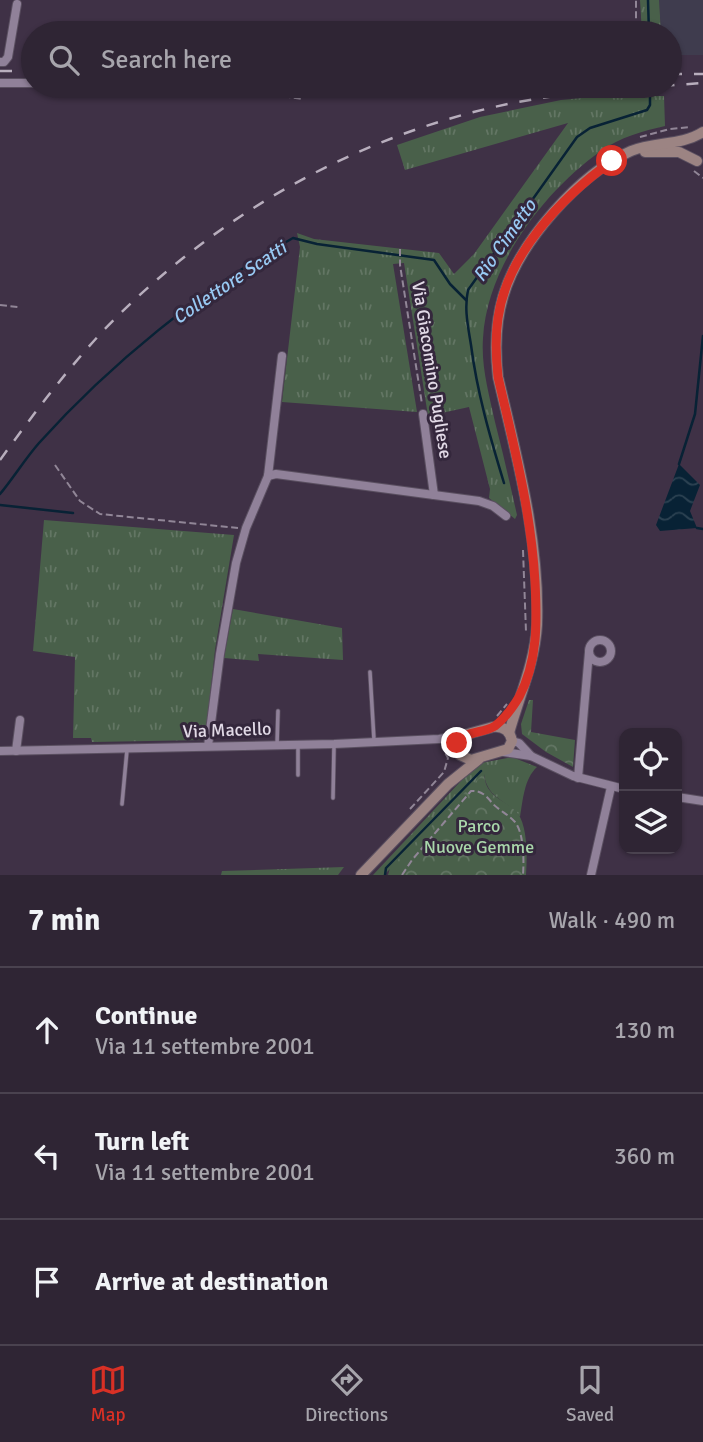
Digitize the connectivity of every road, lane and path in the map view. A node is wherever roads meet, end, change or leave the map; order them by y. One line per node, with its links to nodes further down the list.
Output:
1 (636, 0): 3 (path)
2 (17, 4): 4 (street)
3 (636, 21)
4 (0, 62)
5 (0, 83): 6 (street)
6 (21, 83)
7 (295, 98): 8 (path)
8 (302, 99)
9 (676, 124): 10 (path)
10 (676, 128): 11 (path); 12 (path)
11 (699, 131): 13 (main road); 14 (main road)
12 (630, 141)
13 (612, 161): 14 (main road); 31 (main road)
14 (701, 165)
15 (400, 249): 19 (path, Via Giacomino Pugliese)
16 (0, 305): 17 (path)
17 (18, 307)
18 (282, 356): 21 (street)
19 (423, 414): 22 (street, Via Giacomino Pugliese)
20 (55, 465): 24 (path)
21 (268, 476): 22 (street); 24 (street)
22 (434, 495): 23 (street)
23 (506, 516)
24 (246, 528): 42 (street)
25 (523, 547): 26 (path)
26 (526, 640)
27 (589, 652): 28 (street); 28 (street); 29 (street)
28 (596, 661): 29 (street)
29 (589, 670): 51 (street)
30 (370, 672): 38 (lane)
31 (513, 700): 34 (path); 34 (main road); 36 (main road)
32 (278, 711): 41 (lane)
33 (20, 720): 45 (street)
34 (494, 723): 35 (main road); 36 (main road)
35 (464, 735): 37 (street, Via Macello); 46 (main road)
36 (510, 737): 47 (main road); 48 (street)
37 (439, 741): 38 (street, Via Macello); 46 (street, Via Macello); 59 (path)
38 (374, 742): 40 (street, Via Macello)
39 (298, 744): 40 (street, Via Macello); 41 (street, Via Macello); 50 (lane)
40 (334, 744): 55 (lane)
41 (277, 745): 42 (street, Via Macello)
42 (208, 746): 43 (street, Via Macello)
43 (127, 750): 45 (street, Via Macello); 58 (lane)
44 (0, 751): 45 (street, Via Macello)
45 (16, 751)
46 (458, 751): 49 (main road); 52 (main road)
47 (504, 752): 48 (street); 49 (main road)
48 (531, 756): 51 (street)
49 (478, 759): 52 (main road)
50 (298, 775)
51 (578, 778): 53 (street)
52 (448, 783): 60 (main road)
53 (611, 787): 54 (street); 63 (street)
54 (619, 788)
55 (333, 798)
56 (682, 798): 57 (street)
57 (703, 801)
58 (122, 804)
59 (409, 809)
60 (361, 875)
61 (402, 875): 62 (path)
62 (523, 875)
63 (591, 875)

